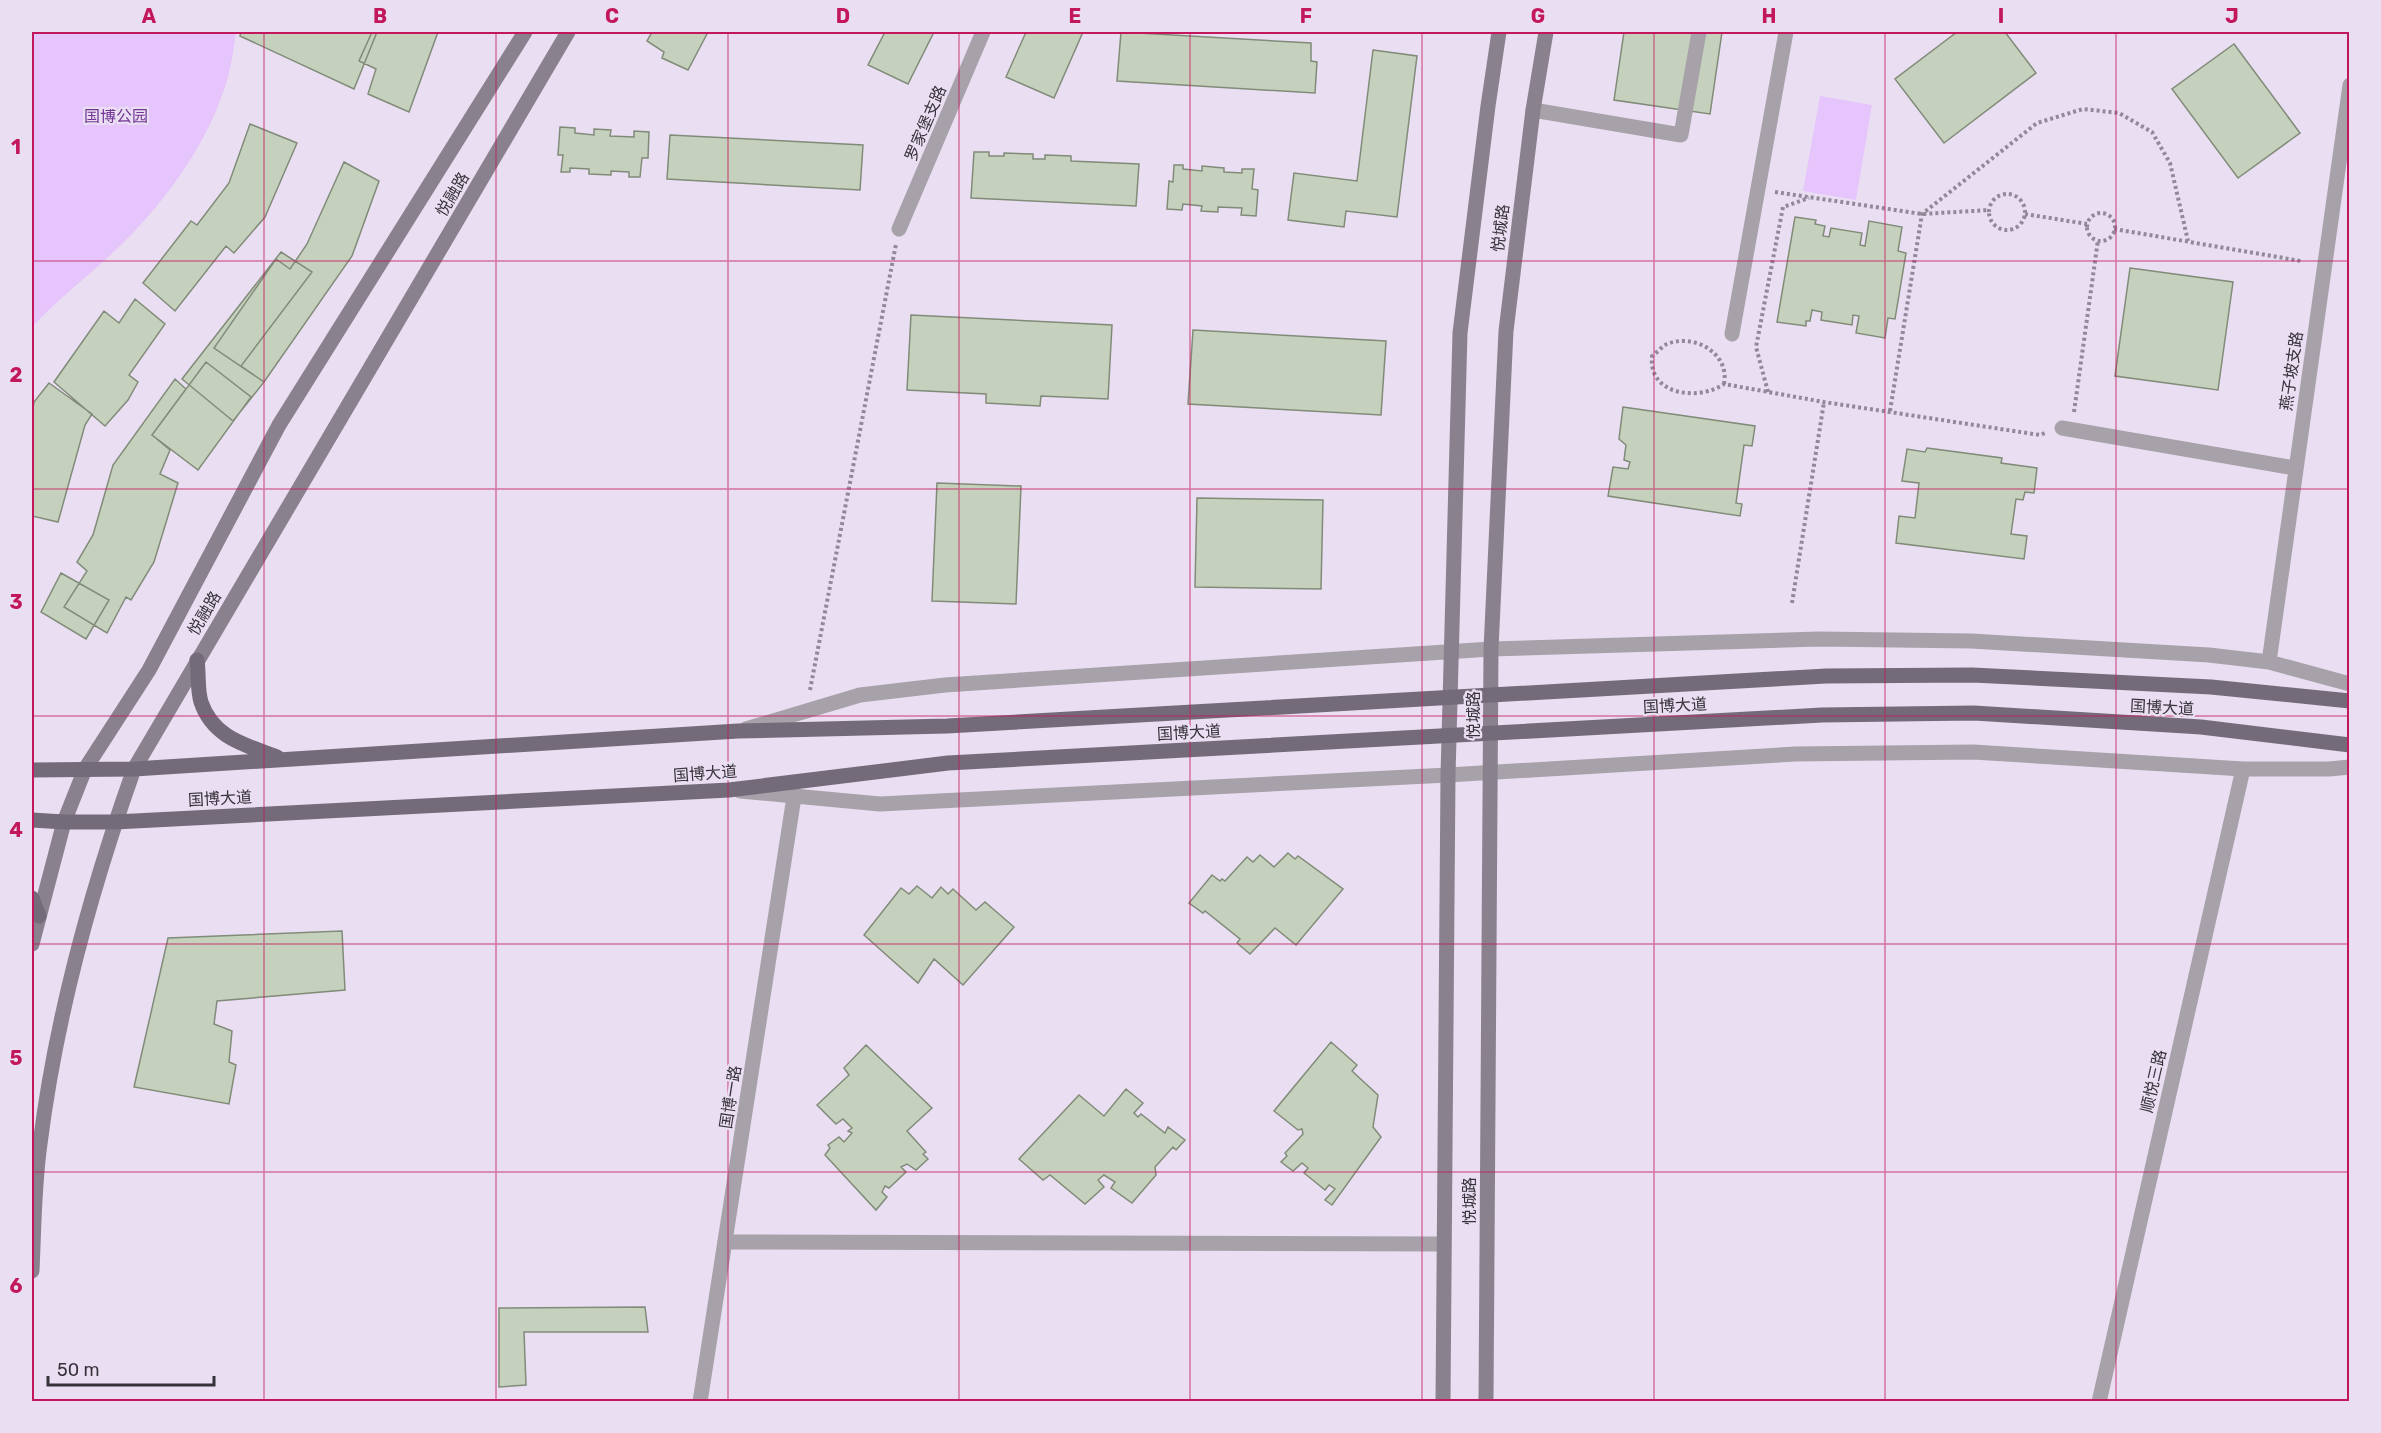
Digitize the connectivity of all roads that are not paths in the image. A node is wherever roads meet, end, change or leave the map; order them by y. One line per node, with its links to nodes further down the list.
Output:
1 (525, 32): 24 (main road, 悦融路)
2 (568, 32): 16 (main road, 悦融路)
3 (983, 32): 10 (street, 罗家堡支路)
4 (1499, 32): 15 (main road, 悦城路)
5 (1546, 32): 9 (main road, 悦城路)
6 (1699, 32): 9 (street)
7 (1786, 32): 11 (street)
8 (2349, 85): 13 (street, 燕子坡支路)
9 (1533, 110): 14 (main road, 悦城路)
10 (899, 229)
11 (1732, 334)
12 (2062, 428): 13 (street)
13 (2295, 468): 17 (street, 燕子坡支路)
14 (1491, 650): 15 (street); 17 (street); 28 (main road, 悦城路)
15 (1451, 653): 20 (street); 29 (main road, 悦城路)
16 (198, 660): 22 (main road); 25 (main road, 悦融路)
17 (2269, 662): 18 (street)
18 (2349, 684)
19 (2349, 701): 20 (main road, 国博大道)
20 (738, 731): 22 (main road, 国博大道)
21 (2349, 745): 30 (main road, 国博大道)
22 (283, 759): 25 (main road, 国博大道)
23 (2349, 767): 26 (street)
24 (85, 769): 25 (main road, 国博大道); 27 (main road, 国博大道); 33 (main road, 悦融路)
25 (134, 769): 34 (main road, 悦融路)
26 (2243, 769): 28 (street); 44 (street, 顺悦三路)
27 (32, 770)
28 (1491, 772): 29 (street); 43 (main road, 悦城路)
29 (1448, 775): 31 (street); 39 (main road, 悦城路)
30 (729, 790): 31 (street); 34 (main road, 国博大道)
31 (794, 797): 38 (street, 国博一路)
32 (32, 820): 33 (main road, 国博大道)
33 (64, 822): 34 (main road, 国博大道); 36 (main road, 悦融路)
34 (115, 822): 40 (main road, 悦融路)
35 (32, 898): 36 (main road)
36 (39, 916): 37 (main road, 悦融路)
37 (32, 944)
38 (725, 1242): 39 (street); 41 (street, 国博一路)
39 (1444, 1244): 42 (main road, 悦城路)
40 (32, 1271)
41 (700, 1401)
42 (1443, 1401)
43 (1486, 1401)
44 (2099, 1401)

